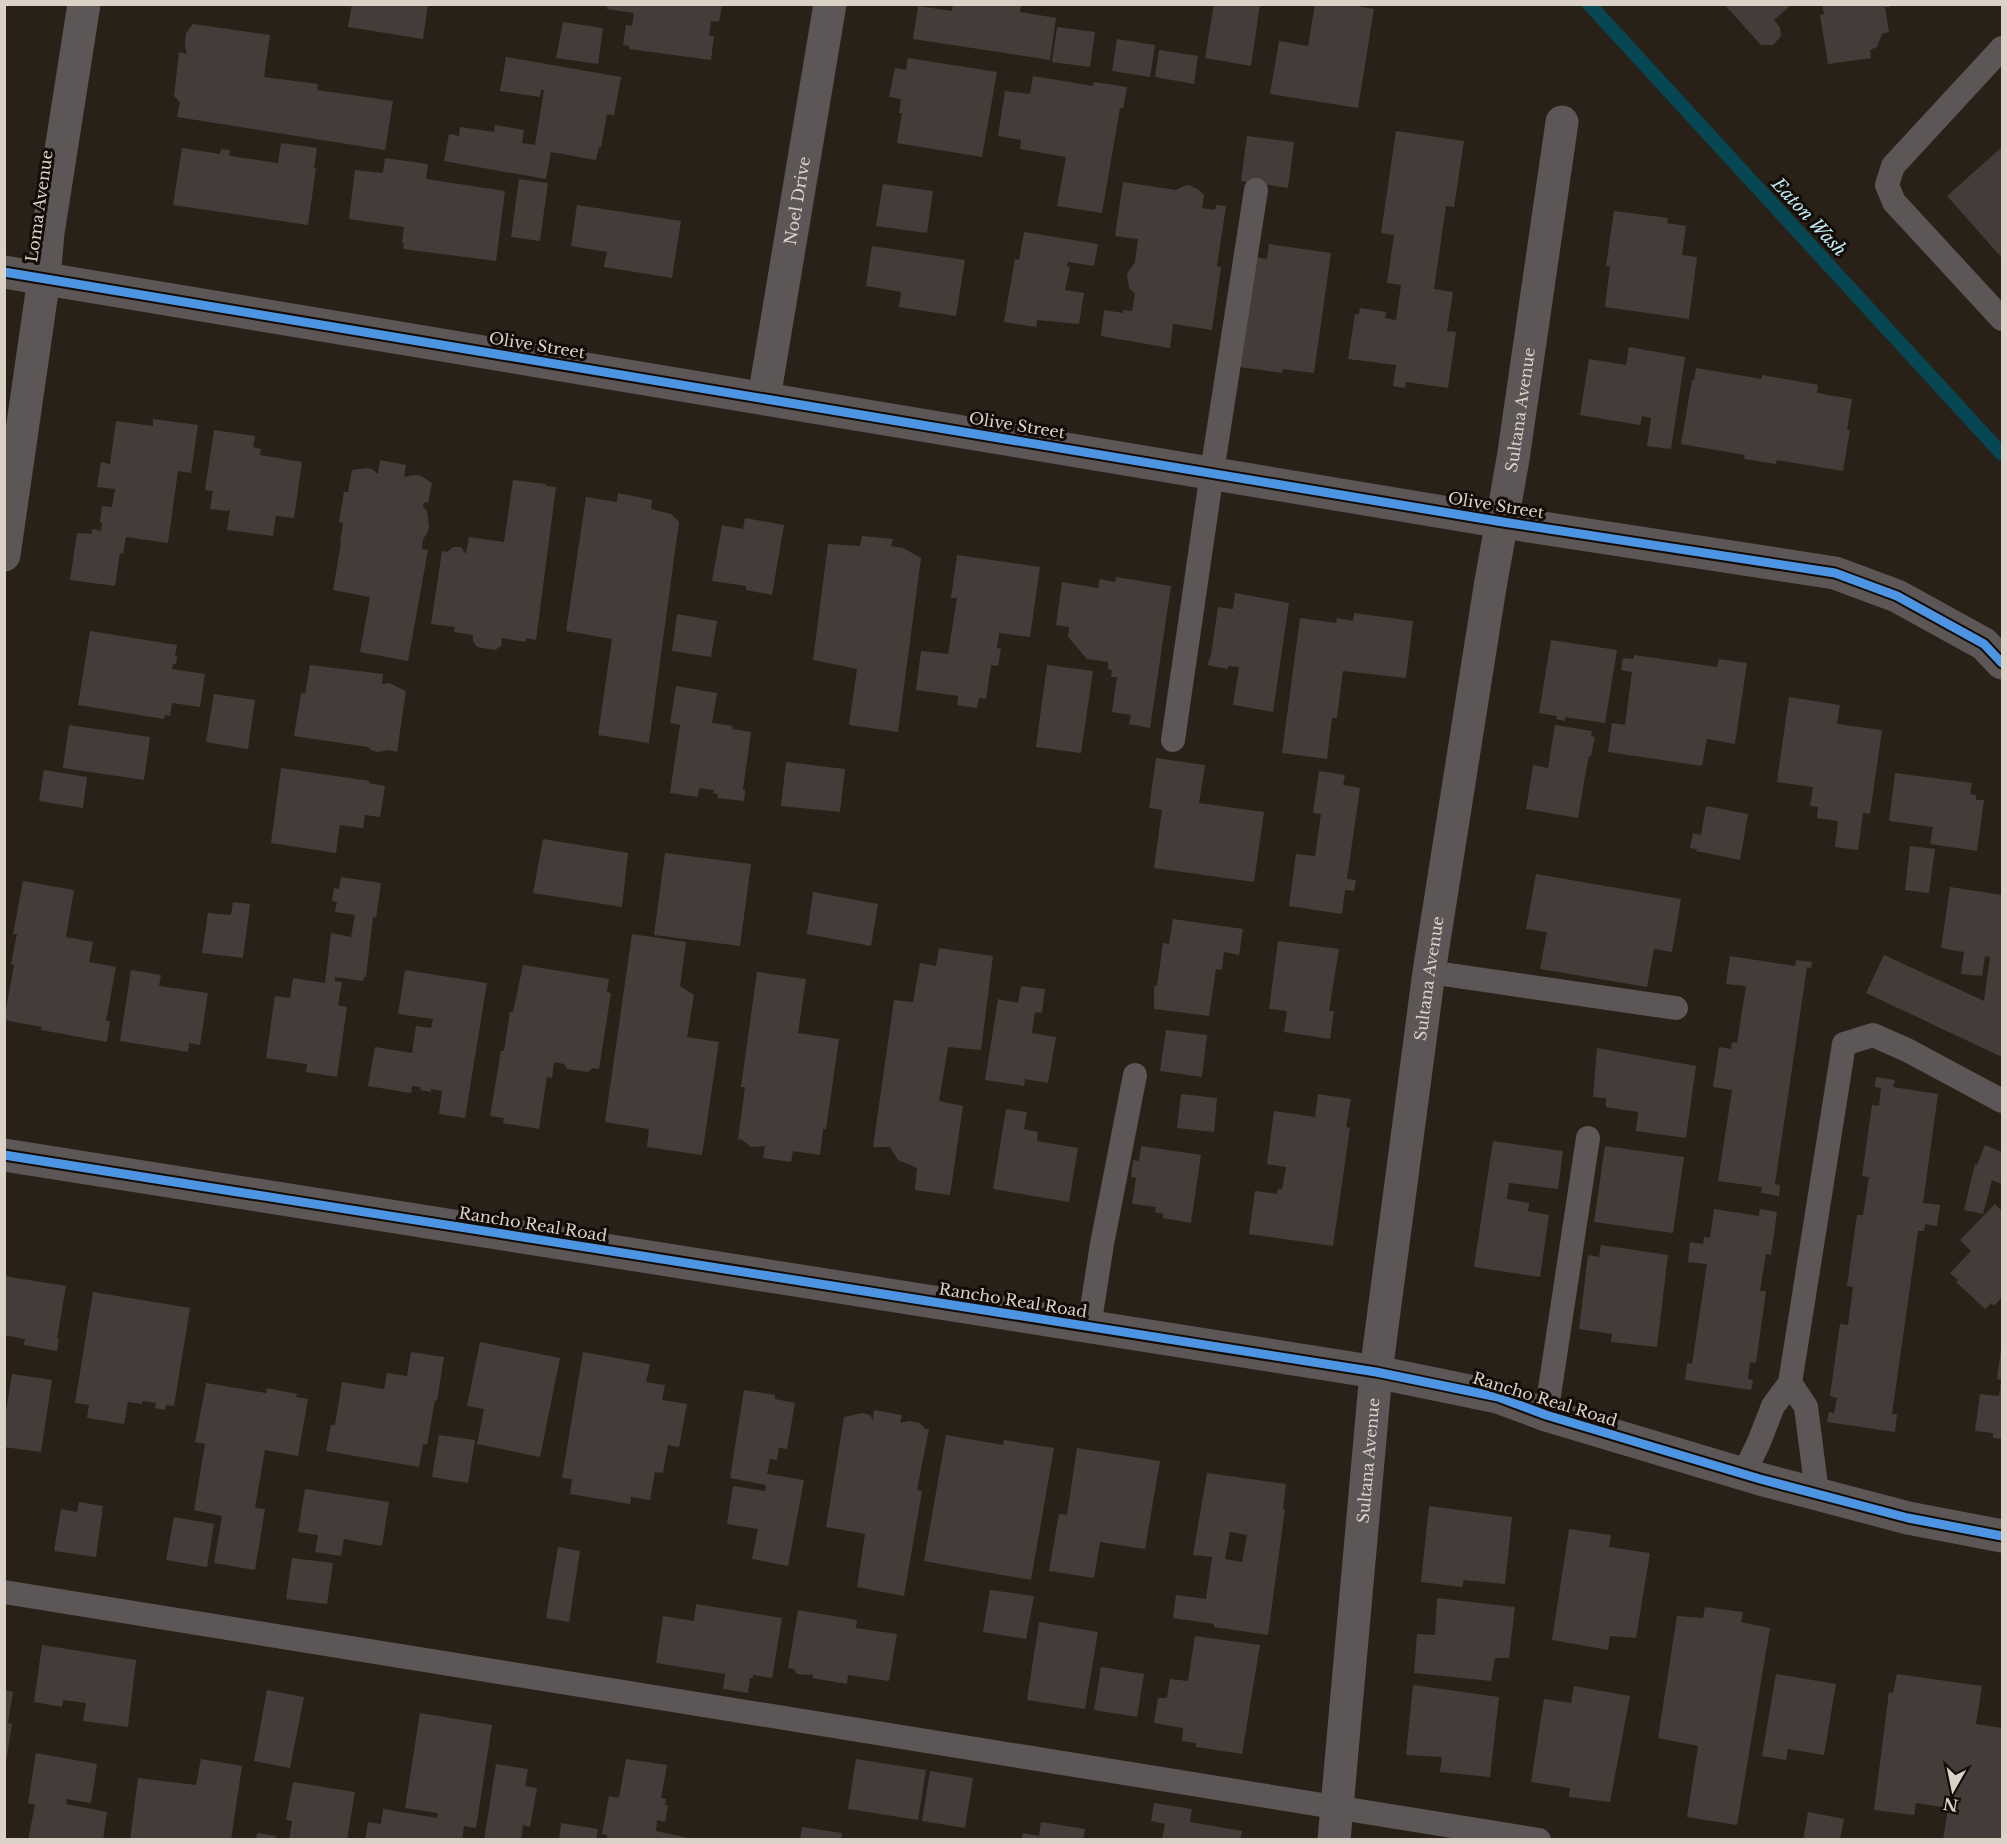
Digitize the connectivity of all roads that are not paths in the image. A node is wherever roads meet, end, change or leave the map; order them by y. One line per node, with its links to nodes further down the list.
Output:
1 (84, 4): 7 (street, Loma Avenue)
2 (830, 4): 9 (street, Noel Drive)
3 (2002, 48): 8 (lane)
4 (1562, 122): 11 (street, Sultana Avenue)
5 (1257, 190): 10 (lane)
6 (4, 272): 7 (street, Olive Street)
7 (44, 278): 9 (street, Olive Street); 12 (street, Loma Avenue)
8 (2002, 319)
9 (764, 398): 10 (street, Olive Street)
10 (1212, 472): 11 (street, Olive Street); 14 (lane)
11 (1503, 522): 13 (street, Olive Street); 15 (street, Sultana Avenue)
12 (4, 555)
13 (2002, 663)
14 (1173, 740)
15 (1429, 972): 16 (lane); 22 (street, Sultana Avenue)
16 (1676, 1008)
17 (1135, 1075): 21 (lane)
18 (2002, 1101): 23 (lane)
19 (1588, 1138): 24 (lane)
20 (4, 1155): 21 (street, Rancho Real Road)
21 (1089, 1327): 22 (street, Rancho Real Road)
22 (1376, 1372): 24 (street, Rancho Real Road); 29 (street, Sultana Avenue)
23 (1790, 1383): 25 (lane); 26 (lane)
24 (1546, 1415): 25 (street, Rancho Real Road)
25 (1744, 1473): 26 (street, Rancho Real Road)
26 (1817, 1494): 27 (street, Rancho Real Road)
27 (2002, 1536)
28 (4, 1593): 29 (lane)
29 (1338, 1808): 30 (street, Sultana Avenue); 31 (lane)
30 (1334, 1839)
31 (1539, 1839)

